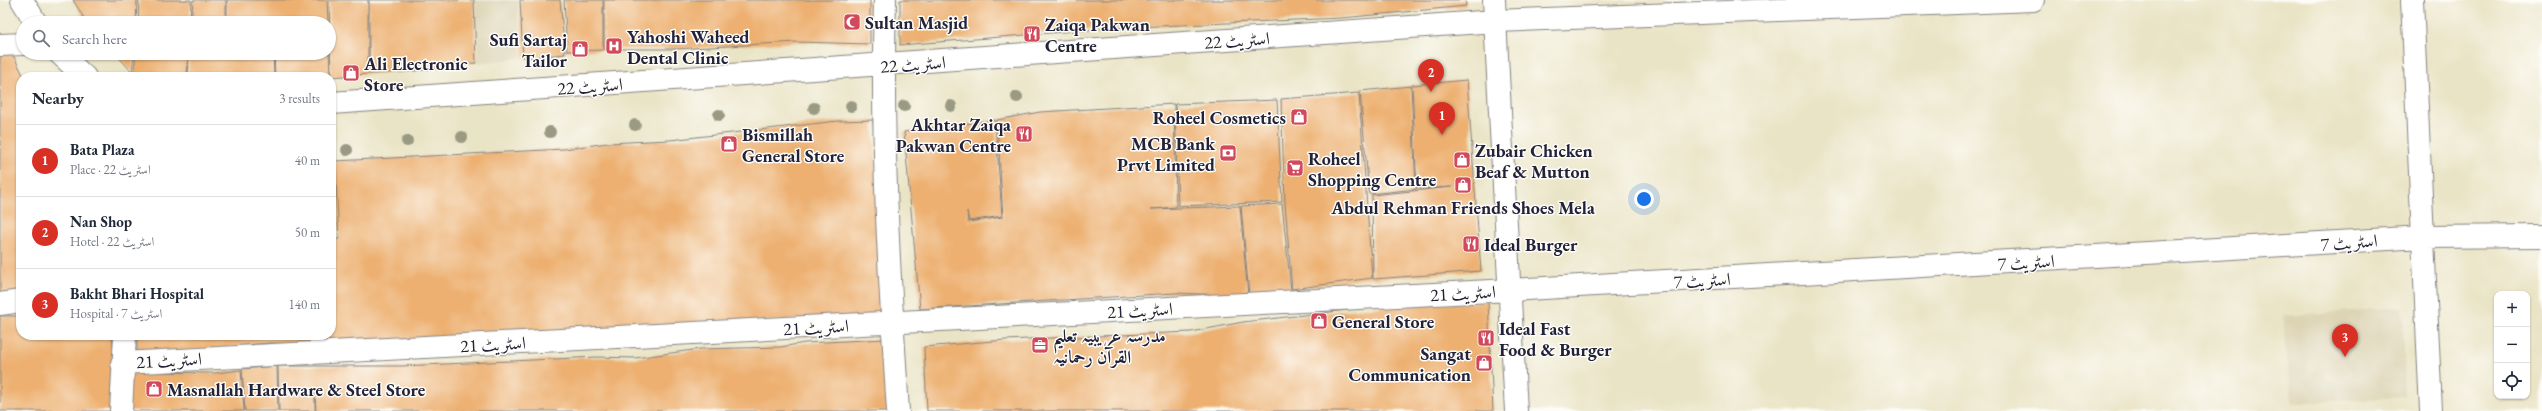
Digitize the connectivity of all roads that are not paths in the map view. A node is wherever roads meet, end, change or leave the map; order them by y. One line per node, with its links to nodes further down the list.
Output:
1 (22, 0): 6 (street)
2 (885, 0): 10 (street)
3 (2033, 0): 5 (street, اسٹریٹ 22)
4 (2412, 0): 14 (street)
5 (1495, 11): 10 (street, اسٹریٹ 22); 15 (street)
6 (32, 16)
7 (16, 44): 8 (street)
8 (0, 45)
9 (67, 60): 11 (street)
10 (883, 66): 12 (street, اسٹریٹ 22); 18 (street)
11 (80, 72)
12 (336, 103)
13 (2542, 236): 14 (street, اسٹریٹ 7)
14 (2423, 237): 15 (street, اسٹریٹ 7); 24 (street)
15 (1510, 290): 18 (street, اسٹریٹ 21); 23 (street)
16 (16, 302): 17 (street)
17 (0, 304)
18 (892, 323): 20 (street, اسٹریٹ 21); 22 (street)
19 (124, 340): 20 (street)
20 (122, 363): 21 (street)
21 (121, 411)
22 (898, 411)
23 (1516, 411)
24 (2430, 411)

